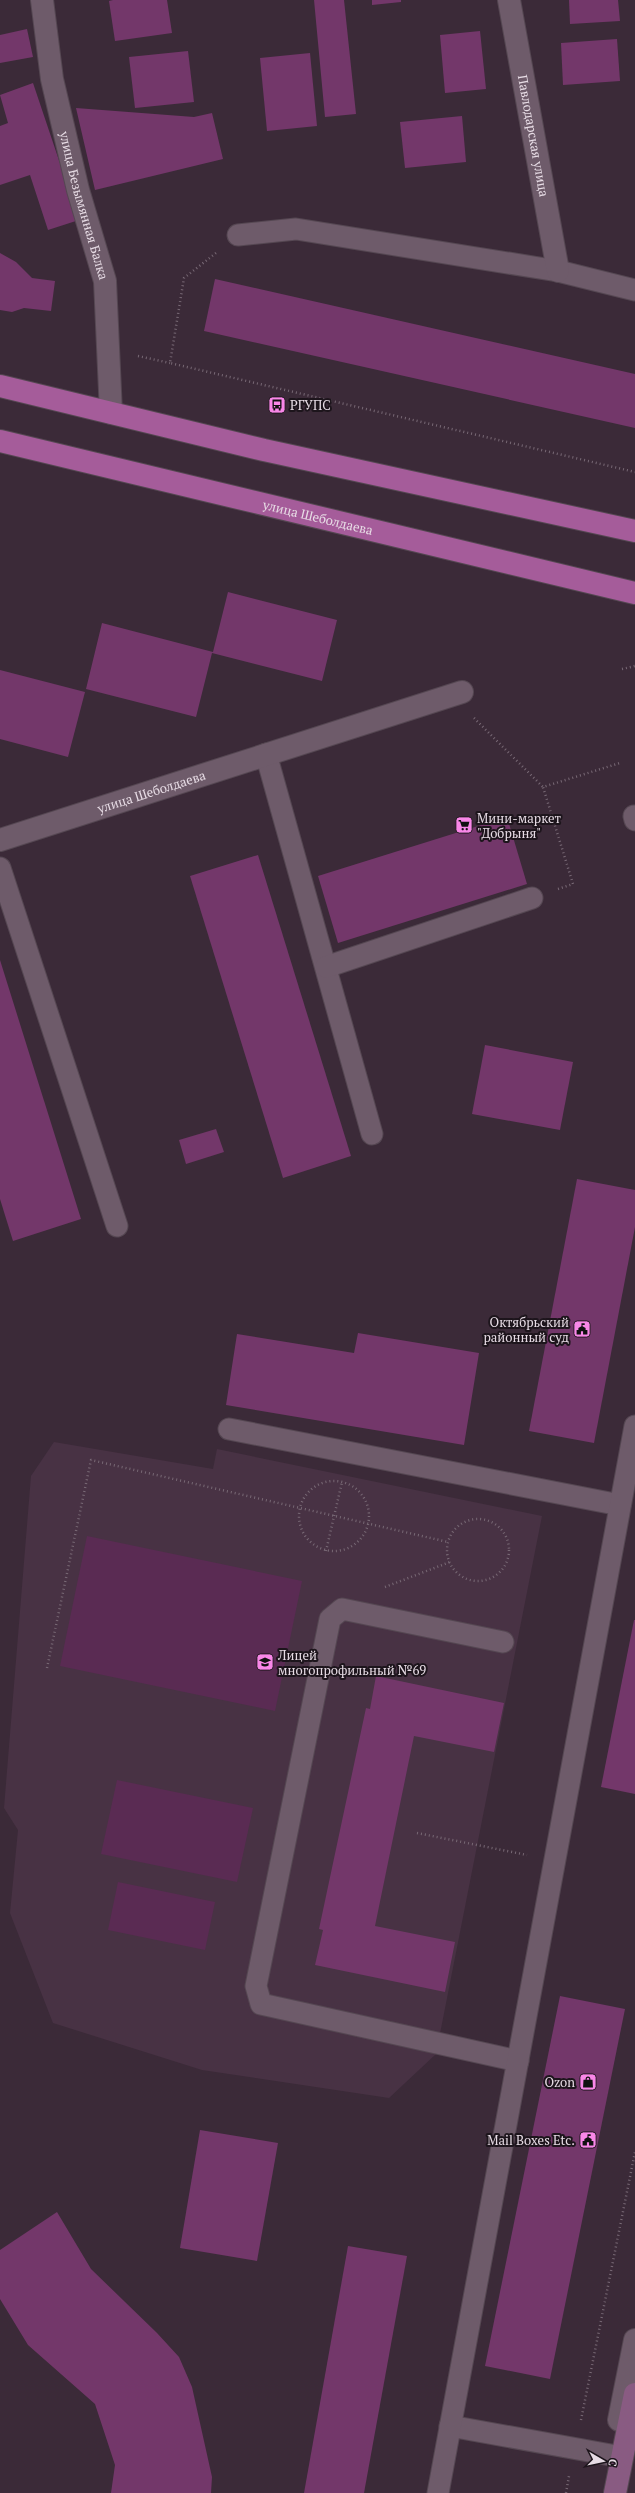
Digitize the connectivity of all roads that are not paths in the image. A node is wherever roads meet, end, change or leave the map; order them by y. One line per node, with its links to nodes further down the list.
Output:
1 (42, 0): 7 (street, улица Безымянная Балка)
2 (509, 0): 4 (street, Павлодарская улица)
3 (238, 235): 4 (lane)
4 (558, 271): 5 (lane)
5 (635, 290)
6 (0, 386): 7 (main road)
7 (112, 413): 9 (main road)
8 (0, 442): 10 (main road, улица Шеболдаева)
9 (635, 531)
10 (635, 593)
11 (462, 692): 12 (street, улица Шеболдаева)
12 (266, 754): 13 (street, улица Шеболдаева); 16 (lane)
13 (0, 840)
14 (0, 868): 18 (lane)
15 (532, 898): 16 (lane)
16 (326, 967): 17 (lane)
17 (372, 1134)
18 (117, 1226)
19 (635, 1426): 21 (lane)
20 (229, 1429): 21 (lane)
21 (620, 1505): 23 (lane)
22 (503, 1642): 23 (lane)
23 (518, 2061): 26 (lane)
24 (635, 2340): 27 (street)
25 (635, 2394): 27 (main road)
26 (450, 2426): 27 (lane); 28 (lane)
27 (617, 2456): 29 (street); 30 (main road)
28 (438, 2493)
29 (604, 2493)
30 (615, 2493)

